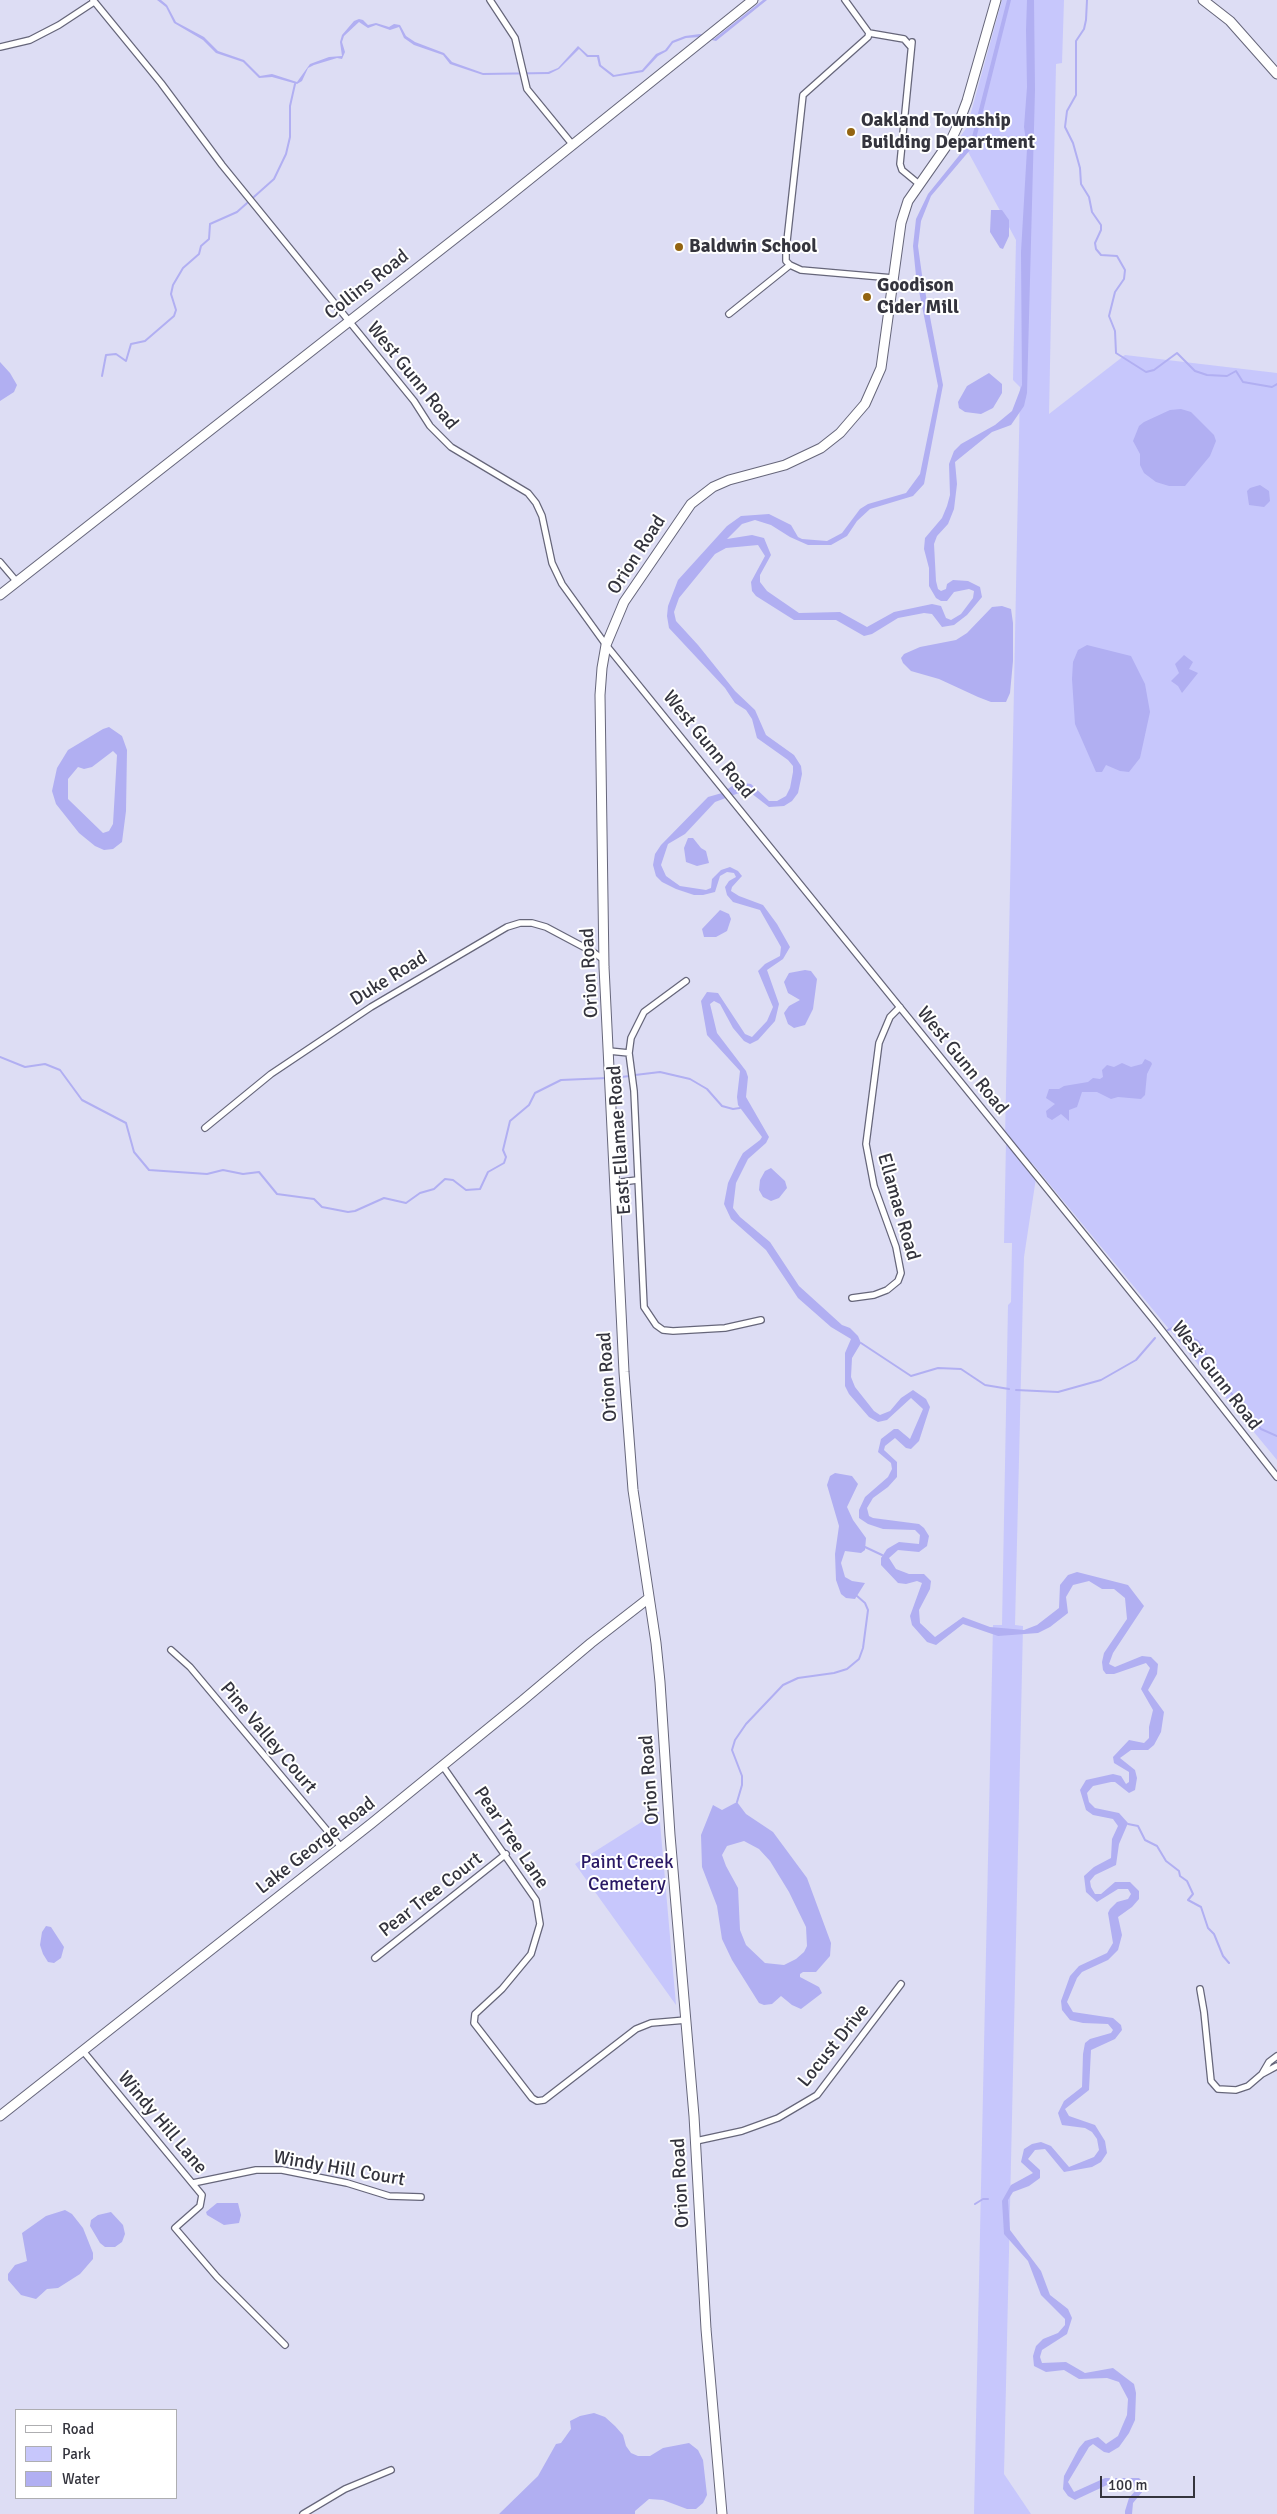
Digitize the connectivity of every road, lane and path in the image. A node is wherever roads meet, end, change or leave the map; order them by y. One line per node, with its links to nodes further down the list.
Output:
1 (490, 0): 10 (street)
2 (846, 0): 7 (street)
3 (996, 0): 11 (street)
4 (1203, 0): 9 (street)
5 (94, 1): 8 (street); 15 (street, West Gunn Road)
6 (749, 1): 10 (street, Collins Road)
7 (869, 33): 11 (street); 12 (street)
8 (0, 47)
9 (1277, 74)
10 (572, 144): 15 (street, Collins Road)
11 (919, 184): 13 (street, Orion Road)
12 (790, 265): 13 (street); 14 (street)
13 (892, 278): 19 (street, Orion Road)
14 (729, 314)
15 (348, 320): 17 (street, Collins Road); 19 (street, West Gunn Road)
16 (0, 562): 17 (street)
17 (17, 582): 18 (street, Collins Road)
18 (0, 595)
19 (606, 645): 20 (street, Orion Road); 22 (street, West Gunn Road)
20 (604, 960): 23 (street, Orion Road); 25 (street, Duke Road)
21 (686, 981): 24 (street, East Ellamae Road)
22 (900, 1007): 28 (street, Ellamae Road); 30 (street, West Gunn Road)
23 (608, 1051): 24 (street); 27 (street, Orion Road)
24 (629, 1053): 26 (street, East Ellamae Road)
25 (205, 1128)
26 (637, 1180): 27 (street); 29 (street, East Ellamae Road)
27 (614, 1183): 31 (street, Orion Road)
28 (852, 1298)
29 (761, 1320)
30 (1277, 1477)
31 (649, 1598): 33 (street, Lake George Road); 39 (street, Orion Road)
32 (170, 1650): 34 (street, Pine Valley Court)
33 (442, 1765): 34 (street, Lake George Road); 35 (street, Pear Tree Lane)
34 (341, 1847): 40 (street, Lake George Road)
35 (506, 1854): 36 (street, Pear Tree Court); 39 (street, Pear Tree Lane)
36 (375, 1958)
37 (901, 1984): 45 (street, Locust Drive)
38 (1200, 1989): 43 (street)
39 (686, 2020): 45 (street, Orion Road)
40 (83, 2051): 44 (street, Lake George Road); 46 (street, Windy Hill Lane)
41 (1277, 2056): 43 (street)
42 (1277, 2066): 43 (street)
43 (1262, 2074)
44 (0, 2116)
45 (696, 2141): 51 (street, Orion Road)
46 (193, 2183): 47 (street, Windy Hill Court); 48 (street, Windy Hill Lane)
47 (421, 2197)
48 (285, 2346)
49 (391, 2470): 50 (street)
50 (303, 2514)
51 (722, 2514)

